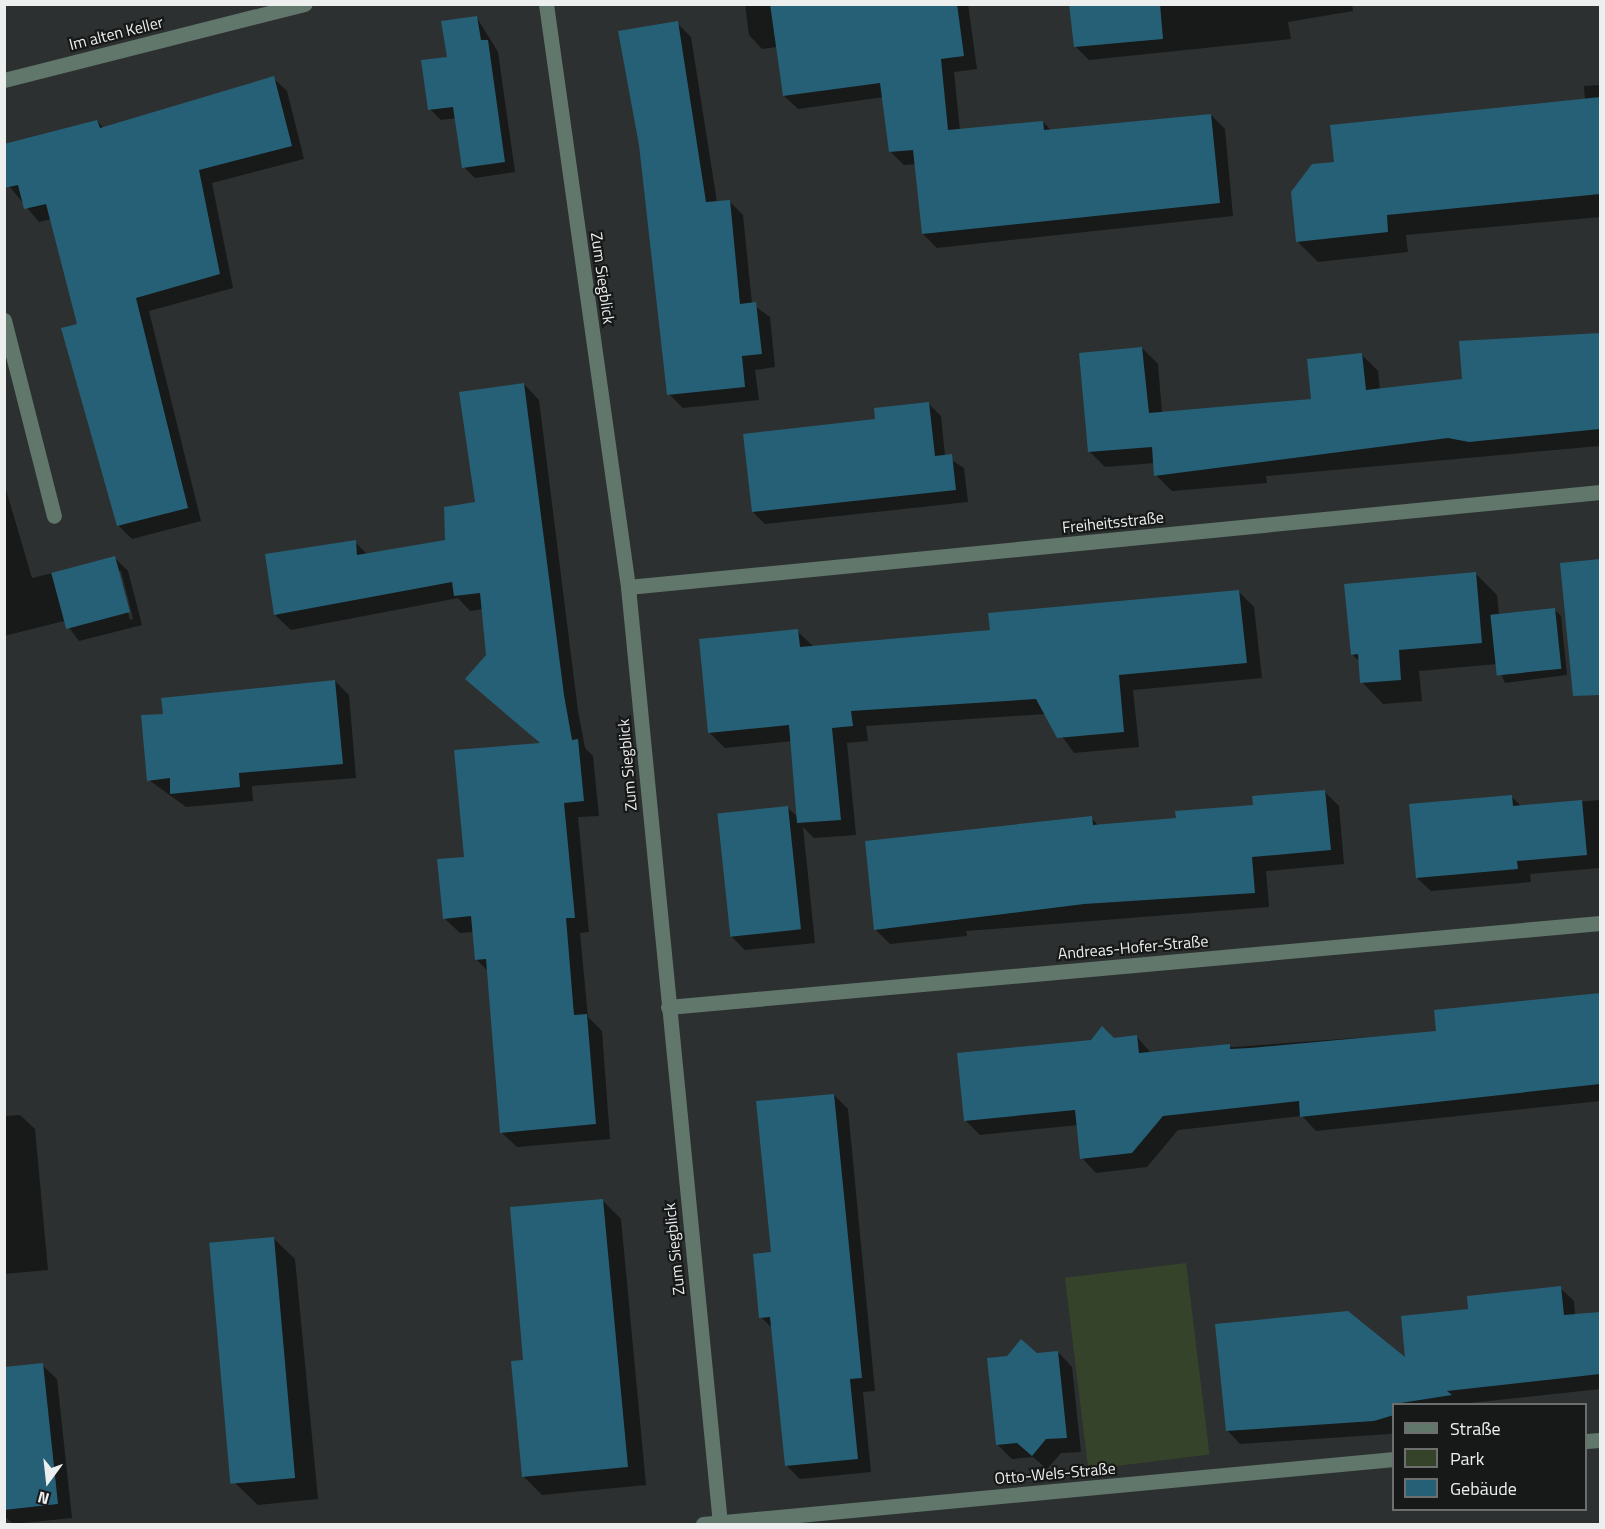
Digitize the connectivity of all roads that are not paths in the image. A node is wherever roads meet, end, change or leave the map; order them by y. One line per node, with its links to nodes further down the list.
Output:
1 (305, 4): 3 (street, Im alten Keller)
2 (546, 4): 7 (street, Zum Siegblick)
3 (4, 80)
4 (4, 320): 6 (street)
5 (1600, 492): 7 (street, Freiheitsstraße)
6 (54, 516)
7 (628, 587): 9 (street, Zum Siegblick)
8 (1600, 923): 9 (street, Andreas-Hofer-Straße)
9 (668, 1007): 12 (street, Zum Siegblick)
10 (1392, 1459): 12 (street, Otto-Wels-Straße)
11 (703, 1524): 12 (street, Otto-Wels-Straße)
12 (719, 1524)

